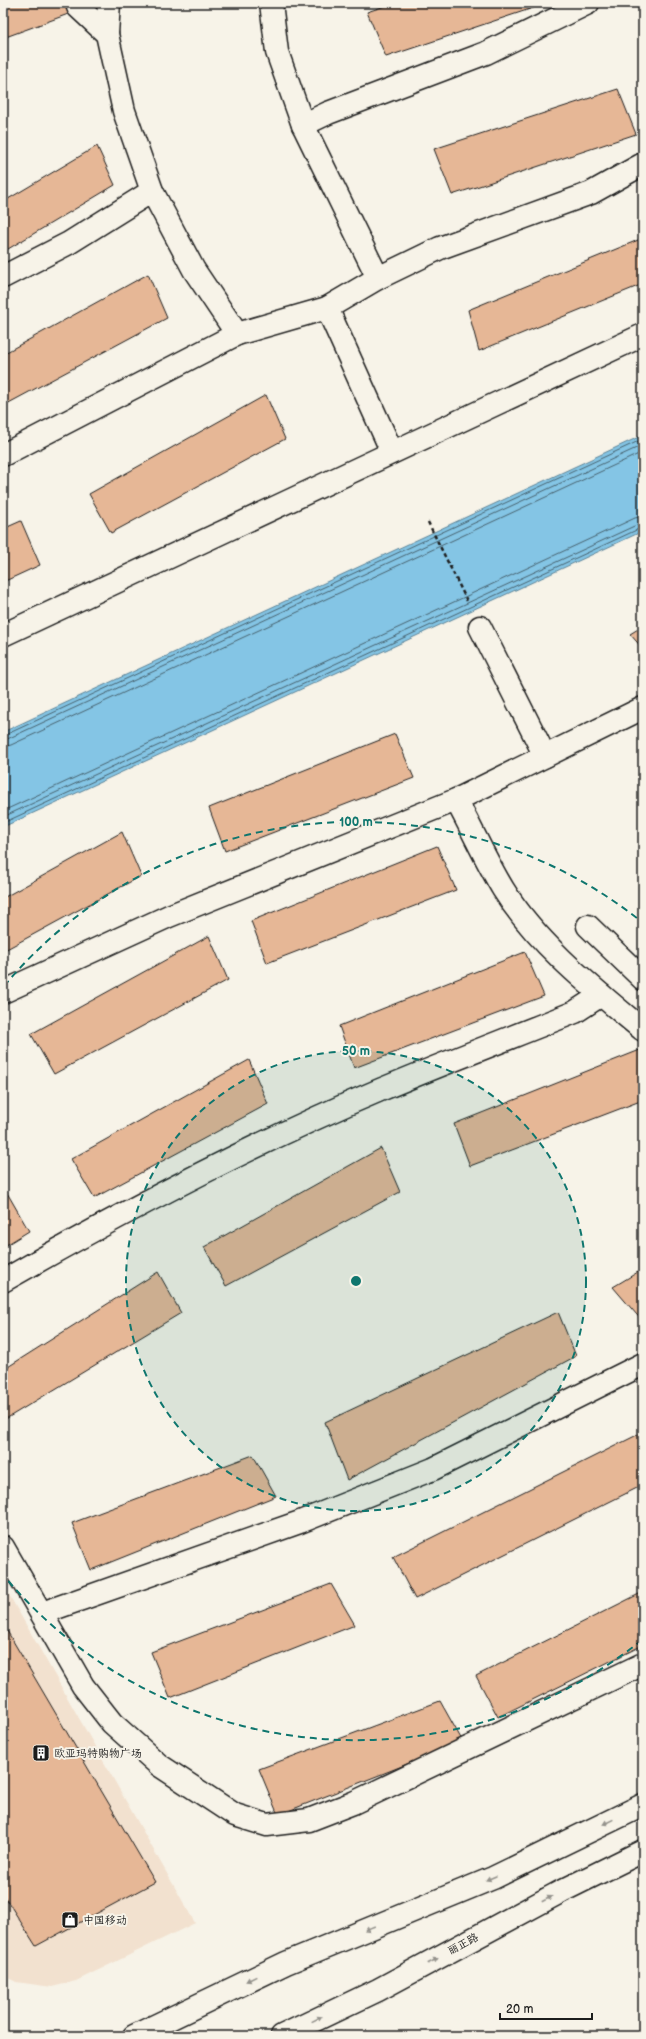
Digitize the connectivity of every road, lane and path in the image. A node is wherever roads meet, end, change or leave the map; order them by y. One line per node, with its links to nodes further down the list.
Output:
1 (77, 3): 5 (street)
2 (109, 3): 5 (street)
3 (271, 3): 6 (street)
4 (588, 3): 6 (street)
5 (107, 34): 8 (street)
6 (303, 125): 10 (street)
7 (643, 164): 10 (street)
8 (152, 191): 9 (street); 12 (street)
9 (3, 277)
10 (378, 278): 11 (street)
11 (327, 308): 12 (street); 14 (street)
12 (237, 334): 15 (street)
13 (643, 335): 14 (street)
14 (392, 452): 18 (street)
15 (3, 455)
16 (428, 522): 17 (path)
17 (480, 627): 20 (street)
18 (3, 635)
19 (642, 710): 20 (street)
20 (545, 756): 21 (street)
21 (456, 800): 24 (street); 25 (street)
22 (588, 926): 23 (street)
23 (643, 979)
24 (3, 992)
25 (601, 995): 26 (street); 27 (street)
26 (643, 1030)
27 (3, 1281)
28 (643, 1364): 30 (street)
29 (3, 1547): 30 (street)
30 (42, 1613): 31 (street)
31 (643, 1664)
32 (643, 1805): 34 (street, one-way to 34)
33 (643, 1850): 35 (street, 丽正路, one-way to 33)
34 (134, 2036)
35 (282, 2036)

